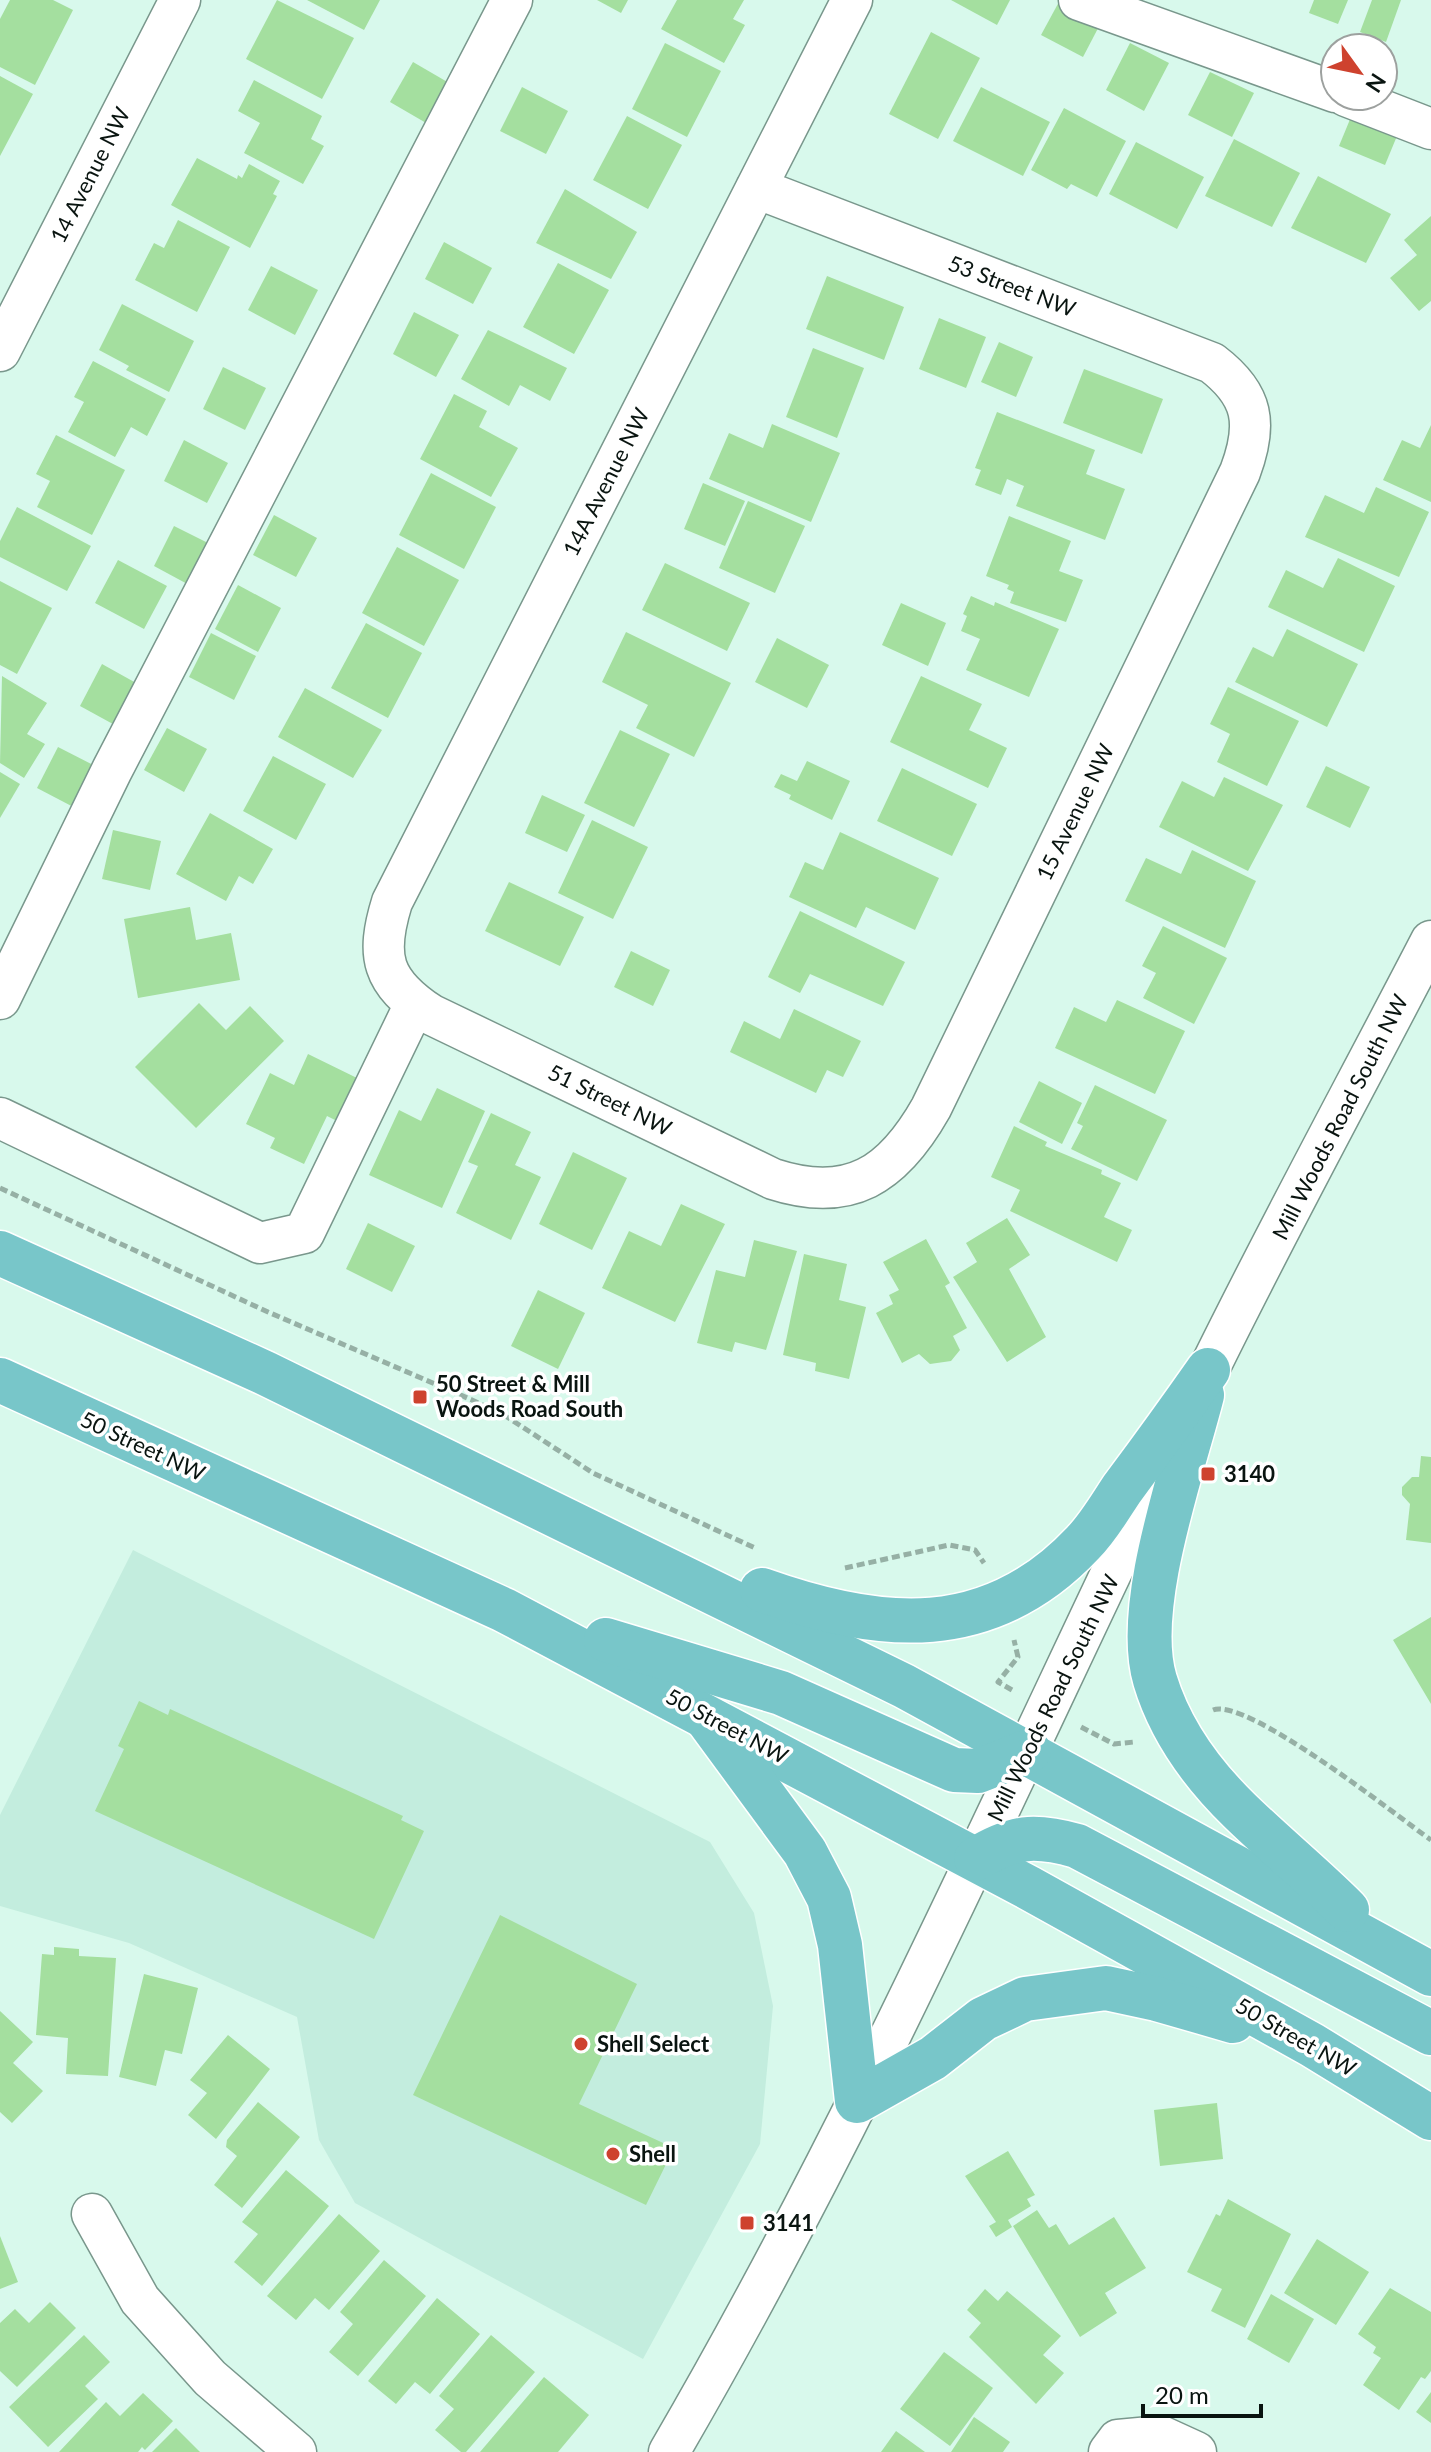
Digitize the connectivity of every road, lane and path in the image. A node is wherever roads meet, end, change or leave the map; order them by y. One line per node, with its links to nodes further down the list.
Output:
1 (180, 0): 9 (street, 14 Avenue NW)
2 (512, 0): 13 (street)
3 (852, 0): 8 (street, 14A Avenue NW)
4 (1079, 0): 5 (street)
5 (1319, 86)
6 (1387, 112): 7 (street)
7 (1431, 129)
8 (756, 188): 10 (street, 53 Street NW); 12 (street, 14A Avenue NW)
9 (0, 351)
10 (1249, 409): 16 (street, 15 Avenue NW)
11 (1431, 941): 19 (street, Mill Woods Road South NW)
12 (386, 969): 14 (street, 51 Street NW)
13 (0, 999)
14 (415, 1004): 15 (street); 16 (street, 51 Street NW)
15 (0, 1118)
16 (853, 1184)
17 (0, 1188): 22 (path)
18 (0, 1253): 21 (main road)
19 (1208, 1370): 21 (main road); 32 (street, Mill Woods Road South NW); 35 (main road)
20 (0, 1380): 25 (main road, 50 Street NW)
21 (571, 1523): 32 (main road)
22 (767, 1553)
23 (986, 1565): 24 (path)
24 (835, 1569)
25 (504, 1610): 29 (main road, 50 Street NW); 32 (main road)
26 (1013, 1636): 27 (path)
27 (1010, 1689)
28 (1213, 1710): 33 (path)
29 (702, 1712): 34 (main road, 50 Street NW); 39 (main road)
30 (1095, 1734): 31 (path)
31 (1144, 1741)
32 (1029, 1751): 34 (street, Mill Woods Road South NW); 35 (main road)
33 (1431, 1840)
34 (976, 1859): 37 (main road); 38 (main road, 50 Street NW); 39 (street, Mill Woods Road South NW)
35 (1386, 1948): 36 (main road)
36 (1431, 1974)
37 (1431, 2033)
38 (1312, 2045): 39 (main road); 40 (main road, 50 Street NW)
39 (857, 2101): 44 (street, Mill Woods Road South NW)
40 (1431, 2118)
41 (92, 2214): 43 (street)
42 (1179, 2444): 45 (street)
43 (296, 2452)
44 (669, 2452)
45 (1109, 2452)

